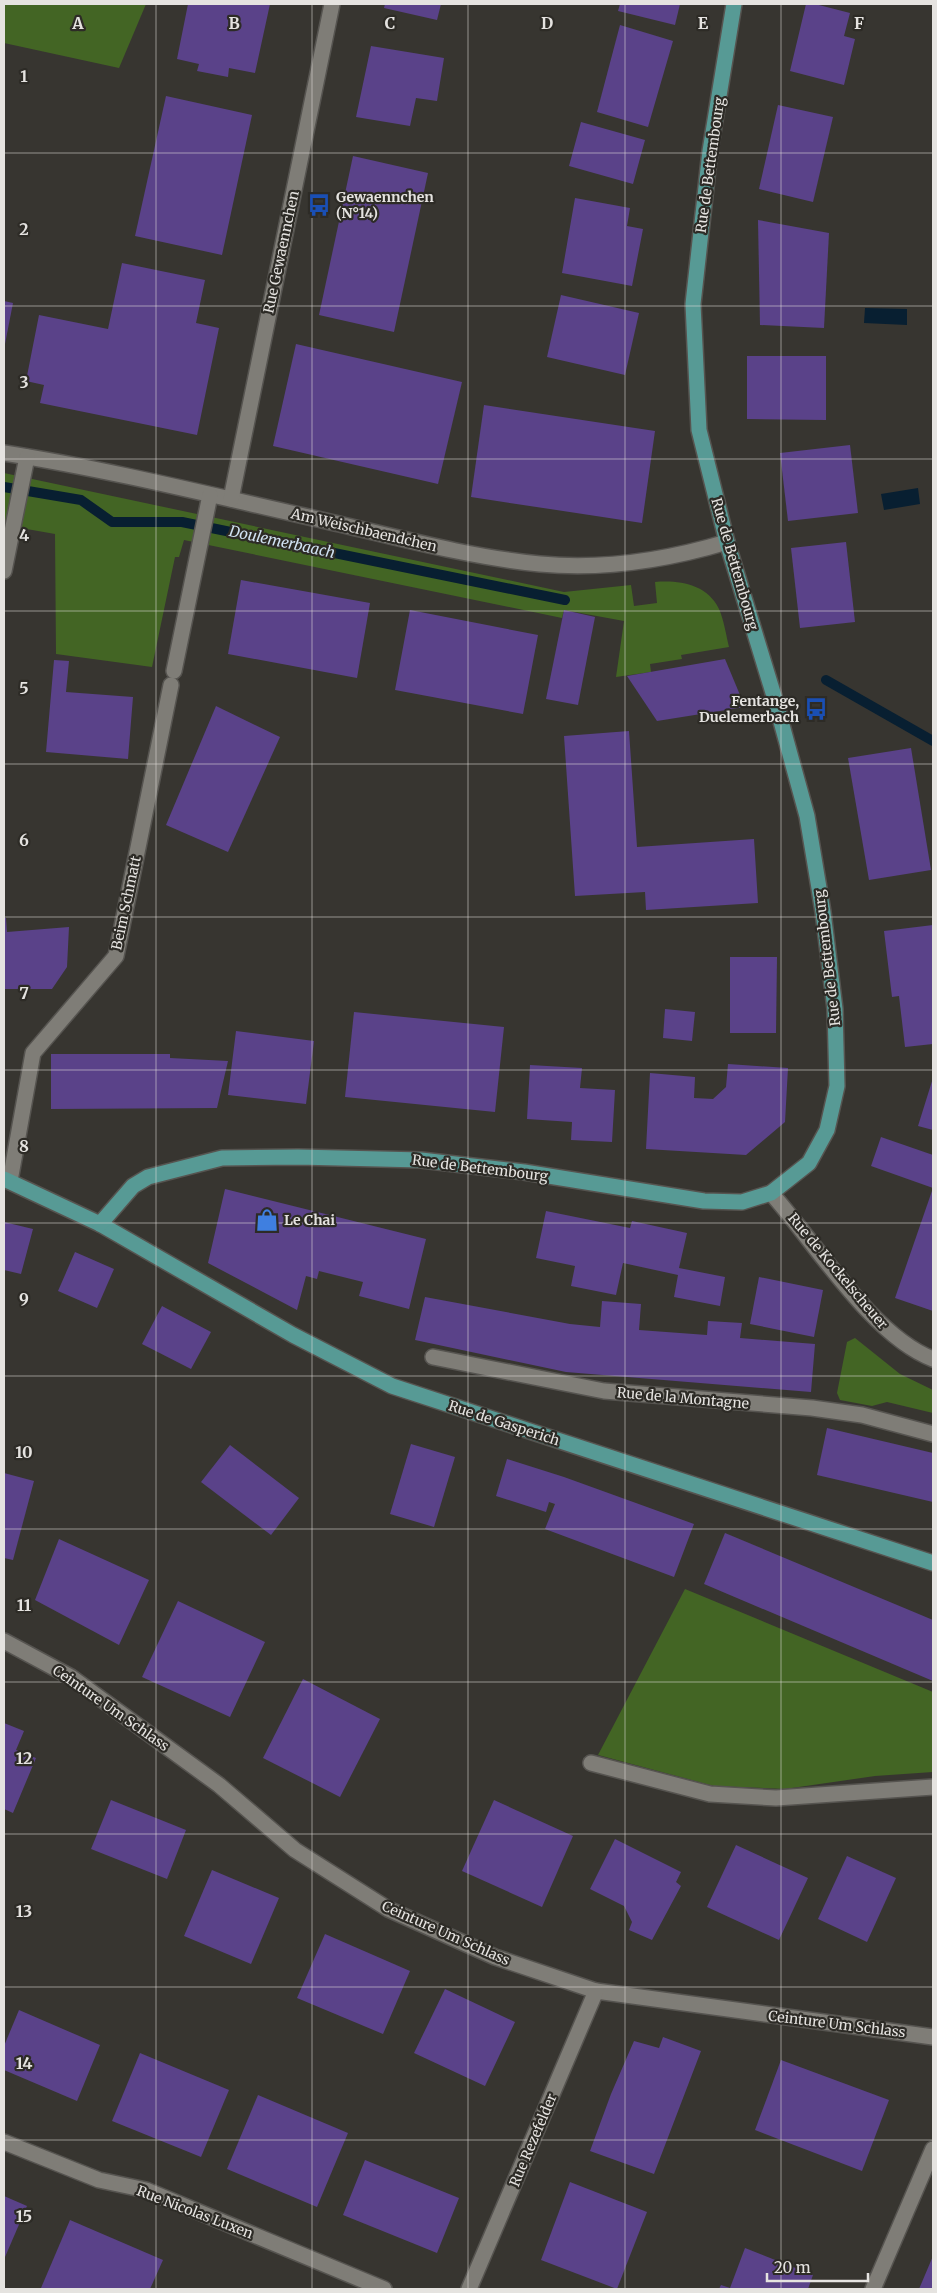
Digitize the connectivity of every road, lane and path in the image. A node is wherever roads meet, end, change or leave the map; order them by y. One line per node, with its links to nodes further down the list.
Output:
1 (332, 4): 6 (street, Rue Gewaennchen)
2 (734, 4): 7 (main road, Rue de Bettembourg)
3 (4, 453): 4 (street, Am Weischbaendchen)
4 (27, 457): 5 (street, Am Weischbaendchen); 8 (street)
5 (210, 495): 6 (street, Am Weischbaendchen); 9 (street, Beim Schmatt)
6 (231, 499): 7 (street, Am Weischbaendchen)
7 (727, 542): 10 (main road, Rue de Bettembourg)
8 (4, 571)
9 (7, 1180): 11 (main road)
10 (771, 1193): 11 (main road, Rue de Bettembourg); 13 (street, Rue de Kockelscheuer)
11 (100, 1224): 15 (main road, Rue de Gasperich)
12 (433, 1357): 14 (street, Rue de la Montagne)
13 (933, 1359)
14 (933, 1434)
15 (933, 1563)
16 (4, 1641): 19 (street, Ceinture Um Schlass)
17 (591, 1763): 18 (street)
18 (933, 1787)
19 (596, 1991): 20 (street, Ceinture Um Schlass); 24 (street, Rue Rezefelder)
20 (933, 2037)
21 (4, 2142): 23 (street, Rue Nicolas Luxen)
22 (933, 2149): 25 (street)
23 (384, 2289)
24 (469, 2289)
25 (873, 2289)

